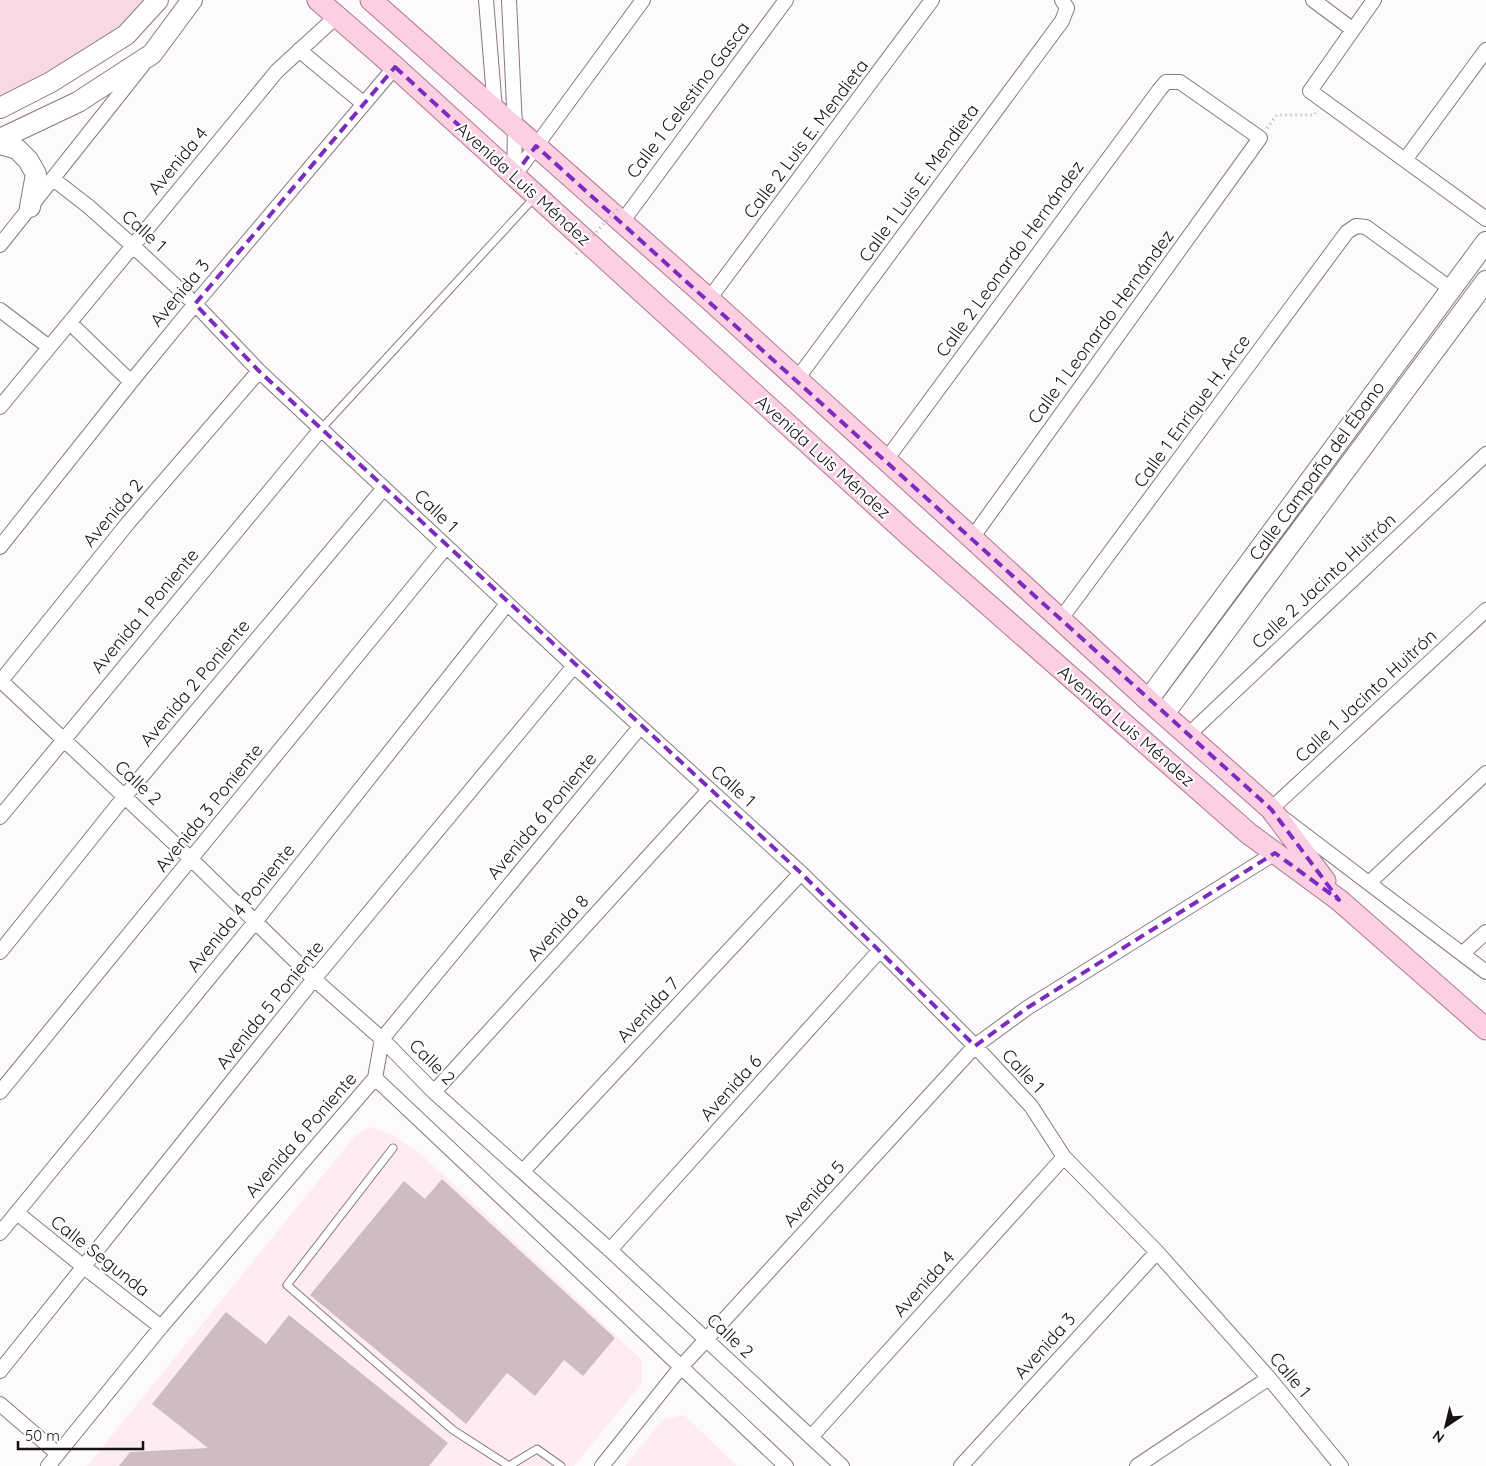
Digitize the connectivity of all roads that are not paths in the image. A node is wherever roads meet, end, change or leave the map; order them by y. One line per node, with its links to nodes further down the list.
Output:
1 (158, 0): 21 (street)
2 (192, 0): 17 (street)
3 (318, 0): 13 (main road, Avenida Luis Méndez)
4 (371, 0): 22 (main road, Avenida Luis Méndez)
5 (486, 0): 22 (street)
6 (509, 0): 23 (street)
7 (643, 0): 26 (street)
8 (786, 0): 32 (street, Calle 1 Celestino Gasca)
9 (932, 0): 39 (street, Calle 2 Luis E. Mendieta)
10 (1313, 0): 14 (street)
11 (1374, 0): 14 (street)
12 (1065, 4): 45 (street, Calle 1 Luis E. Mendieta)
13 (337, 16): 15 (street, Avenida 4); 18 (main road, Avenida Luis Méndez)
14 (1352, 29): 27 (street)
15 (300, 50): 20 (street); 36 (street, Avenida 4)
16 (1486, 50): 27 (street)
17 (152, 54): 24 (street); 29 (street)
18 (395, 67): 20 (street, Avenida 3); 28 (main road, Avenida Luis Méndez)
19 (1166, 82): 50 (street, Calle 2 Leonardo Hernández); 52 (street, Calle 1 Leonardo Hernández)
20 (364, 104): 40 (street, Avenida 3)
21 (0, 108)
22 (495, 109): 23 (main road, Avenida Luis Méndez)
23 (515, 127): 26 (main road, Avenida Luis Méndez); 28 (street)
24 (0, 139)
25 (0, 144): 31 (street)
26 (536, 146): 28 (street); 32 (main road, Avenida Luis Méndez)
27 (1404, 160): 33 (street)
28 (514, 176): 30 (main road, Avenida Luis Méndez)
29 (53, 179): 31 (street); 36 (street, Calle 1)
30 (536, 195): 48 (lane); 70 (main road, Avenida Luis Méndez)
31 (30, 207): 35 (street)
32 (622, 213): 39 (main road, Avenida Luis Méndez)
33 (1486, 219)
34 (1486, 242): 38 (street, Calle Campaña del Ébano)
35 (0, 245)
36 (132, 245): 40 (street, Calle 1); 42 (street, Avenida 4)
37 (1486, 281): 61 (street, Calle Campaña del Ébano)
38 (1451, 289): 57 (street, Calle 1 Enrique H. Arce); 60 (street, Calle Campaña del Ébano)
39 (709, 300): 45 (main road, Avenida Luis Méndez)
40 (195, 304): 44 (street, Calle 1); 46 (street, Avenida 3)
41 (2, 315): 43 (street)
42 (70, 323): 43 (street, Avenida 4); 46 (street)
43 (49, 347): 47 (street, Avenida 4)
44 (259, 371): 48 (street, Calle 1); 59 (street, Avenida 2)
45 (797, 379): 50 (main road, Avenida Luis Méndez)
46 (131, 382): 53 (street, Avenida 3)
47 (0, 407)
48 (321, 429): 51 (street, Calle 1); 64 (street, Avenida 1 Poniente)
49 (1486, 454): 63 (street, Calle 2 Jacinto Huitrón)
50 (886, 460): 52 (main road, Avenida Luis Méndez)
51 (384, 488): 54 (street, Calle 1); 67 (street, Avenida 2 Poniente)
52 (972, 538): 57 (main road, Avenida Luis Méndez)
53 (0, 547)
54 (446, 547): 55 (street, Calle 1); 71 (street, Avenida 3 Poniente)
55 (507, 604): 58 (street, Calle 1); 75 (street, Avenida 4 Poniente)
56 (1486, 610): 68 (street, Calle 1 Jacinto Huitrón)
57 (1060, 620): 60 (main road, Avenida Luis Méndez)
58 (574, 666): 62 (street, Calle 1); 81 (street, Avenida 5 Poniente)
59 (0, 681): 64 (street, Calle 2)
60 (1148, 700): 61 (main road, Avenida Luis Méndez)
61 (1164, 714): 63 (main road, Avenida Luis Méndez)
62 (640, 727): 66 (street, Calle 1); 83 (street, Avenida 6 Poniente)
63 (1187, 736): 68 (main road, Avenida Luis Méndez)
64 (63, 739): 67 (street, Calle 2); 69 (street, Avenida 1 Poniente)
65 (1486, 773): 73 (street)
66 (709, 790): 72 (street, Calle 1); 87 (street, Avenida 8)
67 (125, 796): 71 (street, Calle 2); 78 (street, Avenida 2 Poniente)
68 (1271, 809): 73 (street, Avenida Luis Méndez); 74 (main road, Avenida Luis Méndez)
69 (0, 817)
70 (1275, 853): 74 (main road, Avenida Luis Méndez); 84 (street, Avenida 5)
71 (192, 859): 75 (street, Calle 2); 86 (street, Avenida 3 Poniente)
72 (801, 873): 77 (street, Calle 1); 90 (street, Avenida 7)
73 (1369, 883): 79 (street, Avenida Luis Méndez)
74 (1339, 900): 82 (main road, Avenida Luis Méndez)
75 (255, 922): 81 (street, Calle 2); 91 (street, Avenida 4 Poniente)
76 (1486, 932): 79 (street)
77 (880, 950): 84 (street, Calle 1); 93 (street, Avenida 6)
78 (0, 952)
79 (1462, 954): 80 (street, Avenida Luis Méndez)
80 (1486, 972)
81 (314, 980): 83 (street, Calle 2); 95 (street, Avenida 5 Poniente)
82 (1486, 1029)
83 (382, 1039): 85 (street, Avenida 6 Poniente); 87 (street, Calle 2)
84 (975, 1046): 89 (street, Calle 1); 97 (street, Avenida 5)
85 (374, 1078): 96 (street, Avenida 6 Poniente); 98 (street)
86 (0, 1092)
87 (434, 1092): 90 (street, Calle 2)
88 (393, 1148): 105 (lane)
89 (1064, 1157): 94 (street, Calle 1); 102 (street, Avenida 4)
90 (523, 1171): 93 (street, Calle 2)
91 (17, 1213): 92 (street, Avenida 4 Poniente); 95 (street, Calle Segunda)
92 (0, 1233)
93 (610, 1250): 97 (street, Calle 2)
94 (1157, 1252): 100 (street, Calle 1); 109 (street, Avenida 3)
95 (84, 1268): 96 (street, Calle Segunda); 99 (street, Avenida 5 Poniente)
96 (161, 1327): 103 (street, Avenida 6 Poniente)
97 (706, 1339): 98 (street, Avenida 5); 102 (street, Calle 2)
98 (681, 1367): 106 (street, Avenida 5); 107 (street)
99 (0, 1371)
100 (1269, 1378): 110 (street); 111 (street, Calle 1)
101 (0, 1404): 103 (street)
102 (811, 1437): 108 (street, Calle 2)
103 (58, 1454): 104 (street, Avenida 6 Poniente)
104 (48, 1466)
105 (561, 1466)
106 (602, 1466)
107 (786, 1466)
108 (842, 1466)
109 (961, 1466)
110 (1137, 1466)
111 (1341, 1466)

